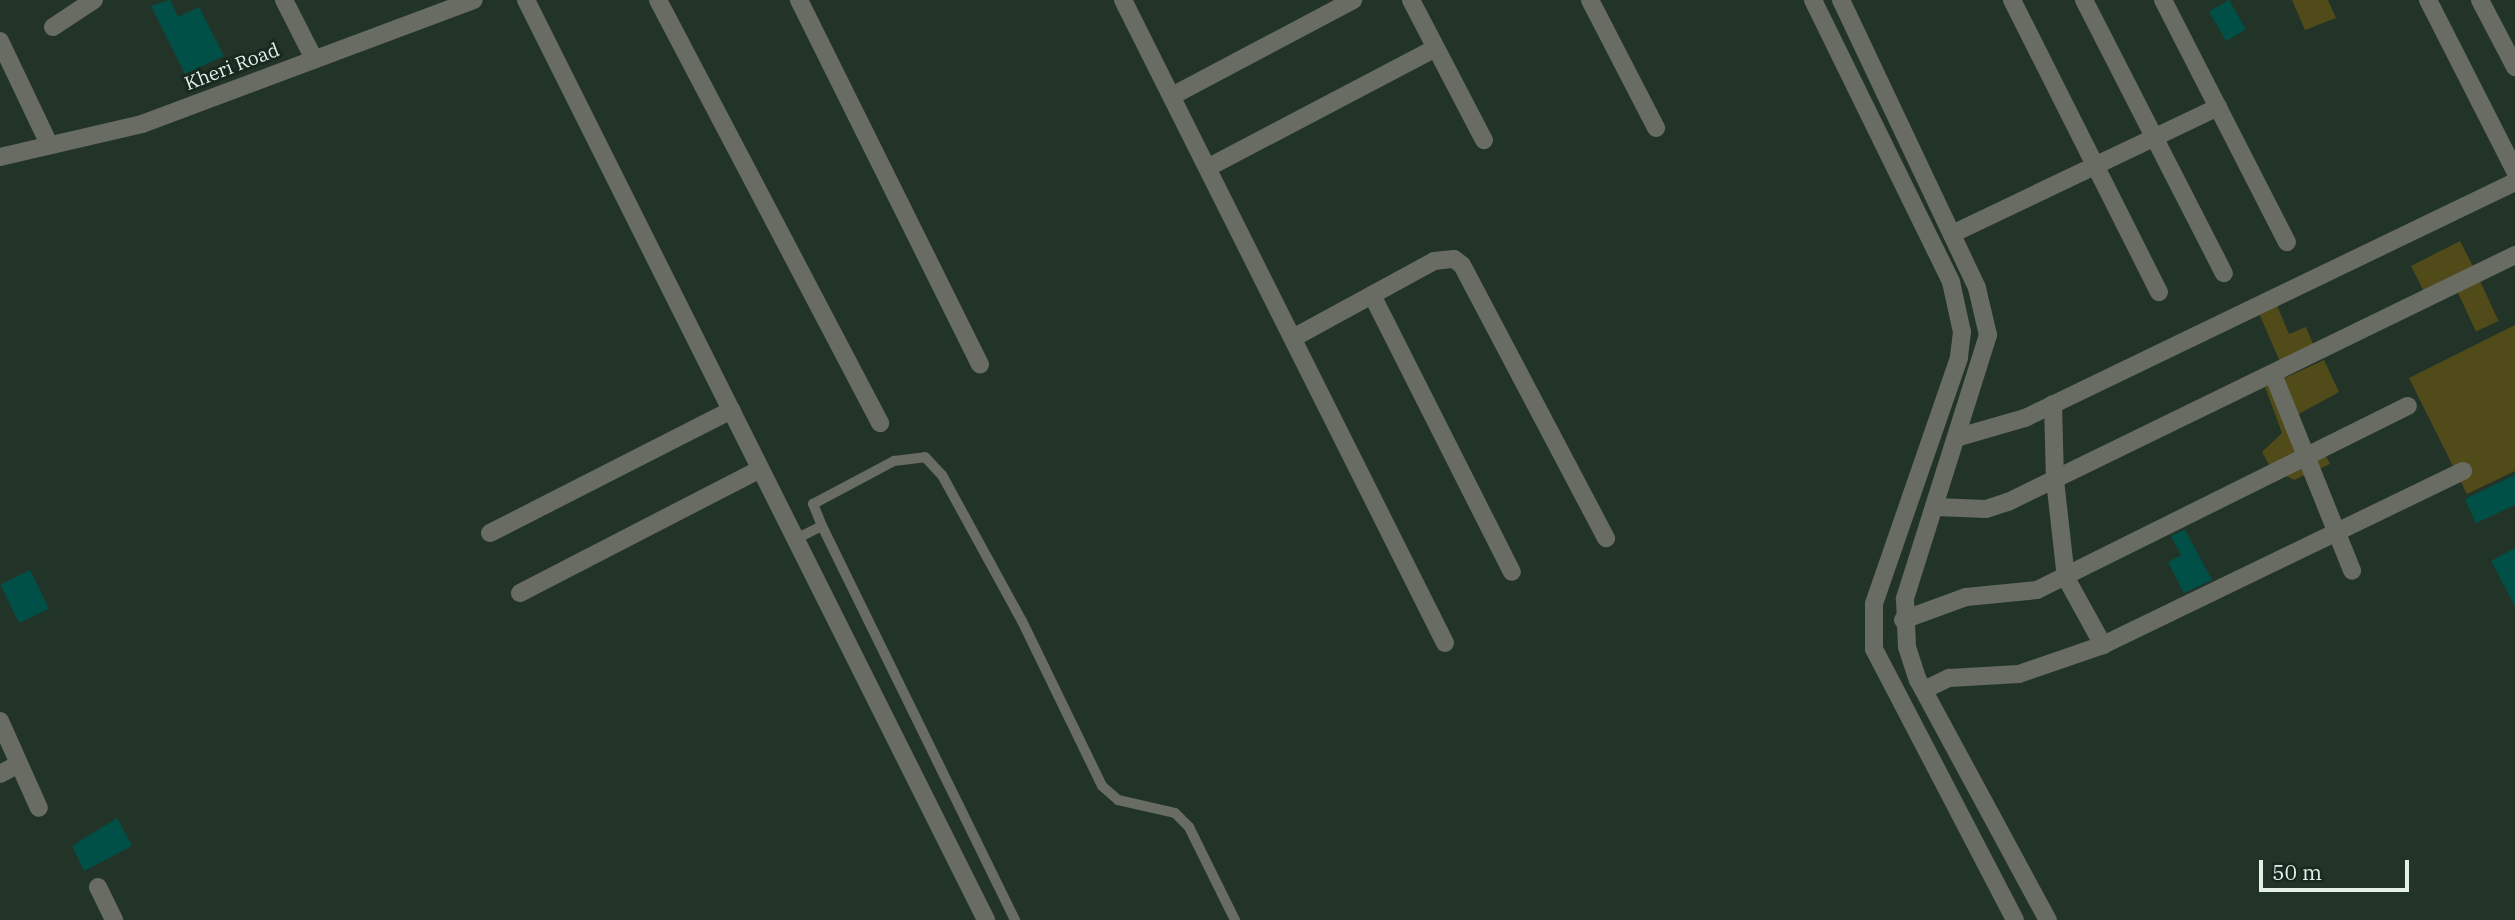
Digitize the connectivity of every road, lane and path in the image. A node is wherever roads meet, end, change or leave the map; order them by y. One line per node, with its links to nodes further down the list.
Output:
1 (94, 0): 18 (street)
2 (284, 0): 21 (street)
3 (474, 0): 21 (street, Kheri Road)
4 (526, 0): 45 (street)
5 (658, 0): 46 (street)
6 (799, 0): 41 (street)
7 (1124, 0): 23 (street)
8 (1353, 0): 23 (street)
9 (1411, 0): 20 (street)
10 (1590, 0): 25 (street)
11 (1813, 0): 75 (street)
12 (1841, 0): 34 (street)
13 (2012, 0): 30 (street)
14 (2084, 0): 26 (street)
15 (2163, 0): 24 (street)
16 (2428, 0): 32 (street)
17 (2480, 0): 22 (street)
18 (53, 27)
19 (0, 41): 28 (street)
20 (1436, 48): 27 (street); 31 (street)
21 (314, 59): 28 (street, Kheri Road)
22 (2515, 67)
23 (1172, 96): 31 (street)
24 (2218, 107): 26 (street); 35 (street)
25 (1656, 128)
26 (2154, 138): 30 (street); 37 (street)
27 (1485, 140)
28 (49, 144): 29 (street, Kheri Road)
29 (0, 157)
30 (2095, 166): 34 (street); 38 (street)
31 (1209, 167): 40 (street)
32 (2515, 171)
33 (2515, 182): 43 (street)
34 (1952, 234): 47 (street)
35 (2287, 242)
36 (2515, 255): 42 (street)
37 (2224, 273)
38 (2159, 292)
39 (1372, 295): 40 (street); 57 (street); 59 (street)
40 (1293, 338): 63 (street)
41 (980, 364)
42 (2273, 374): 48 (street); 51 (street)
43 (2053, 404): 47 (street); 51 (street)
44 (2408, 407): 48 (street)
45 (731, 410): 49 (street); 54 (street)
46 (880, 423)
47 (1959, 437): 52 (street)
48 (2306, 458): 55 (street); 60 (street)
49 (760, 469): 56 (street); 61 (street)
50 (2463, 471): 55 (street)
51 (2055, 480): 52 (street); 60 (street)
52 (1936, 507): 62 (street)
53 (821, 522): 56 (lane); 73 (lane); 74 (lane)
54 (490, 533)
55 (2334, 533): 58 (street); 64 (street)
56 (796, 538): 72 (street)
57 (1606, 538)
58 (2352, 571)
59 (1511, 572)
60 (2066, 578): 62 (street); 64 (street)
61 (520, 593)
62 (1903, 620): 65 (street)
63 (1445, 643)
64 (2103, 645): 65 (street)
65 (1924, 690): 76 (street)
66 (0, 721): 67 (street)
67 (19, 764): 68 (street); 69 (street)
68 (0, 774)
69 (39, 808)
70 (99, 887): 71 (street)
71 (114, 920)
72 (986, 920)
73 (1015, 920)
74 (1235, 920)
75 (2015, 920)
76 (2048, 920)

